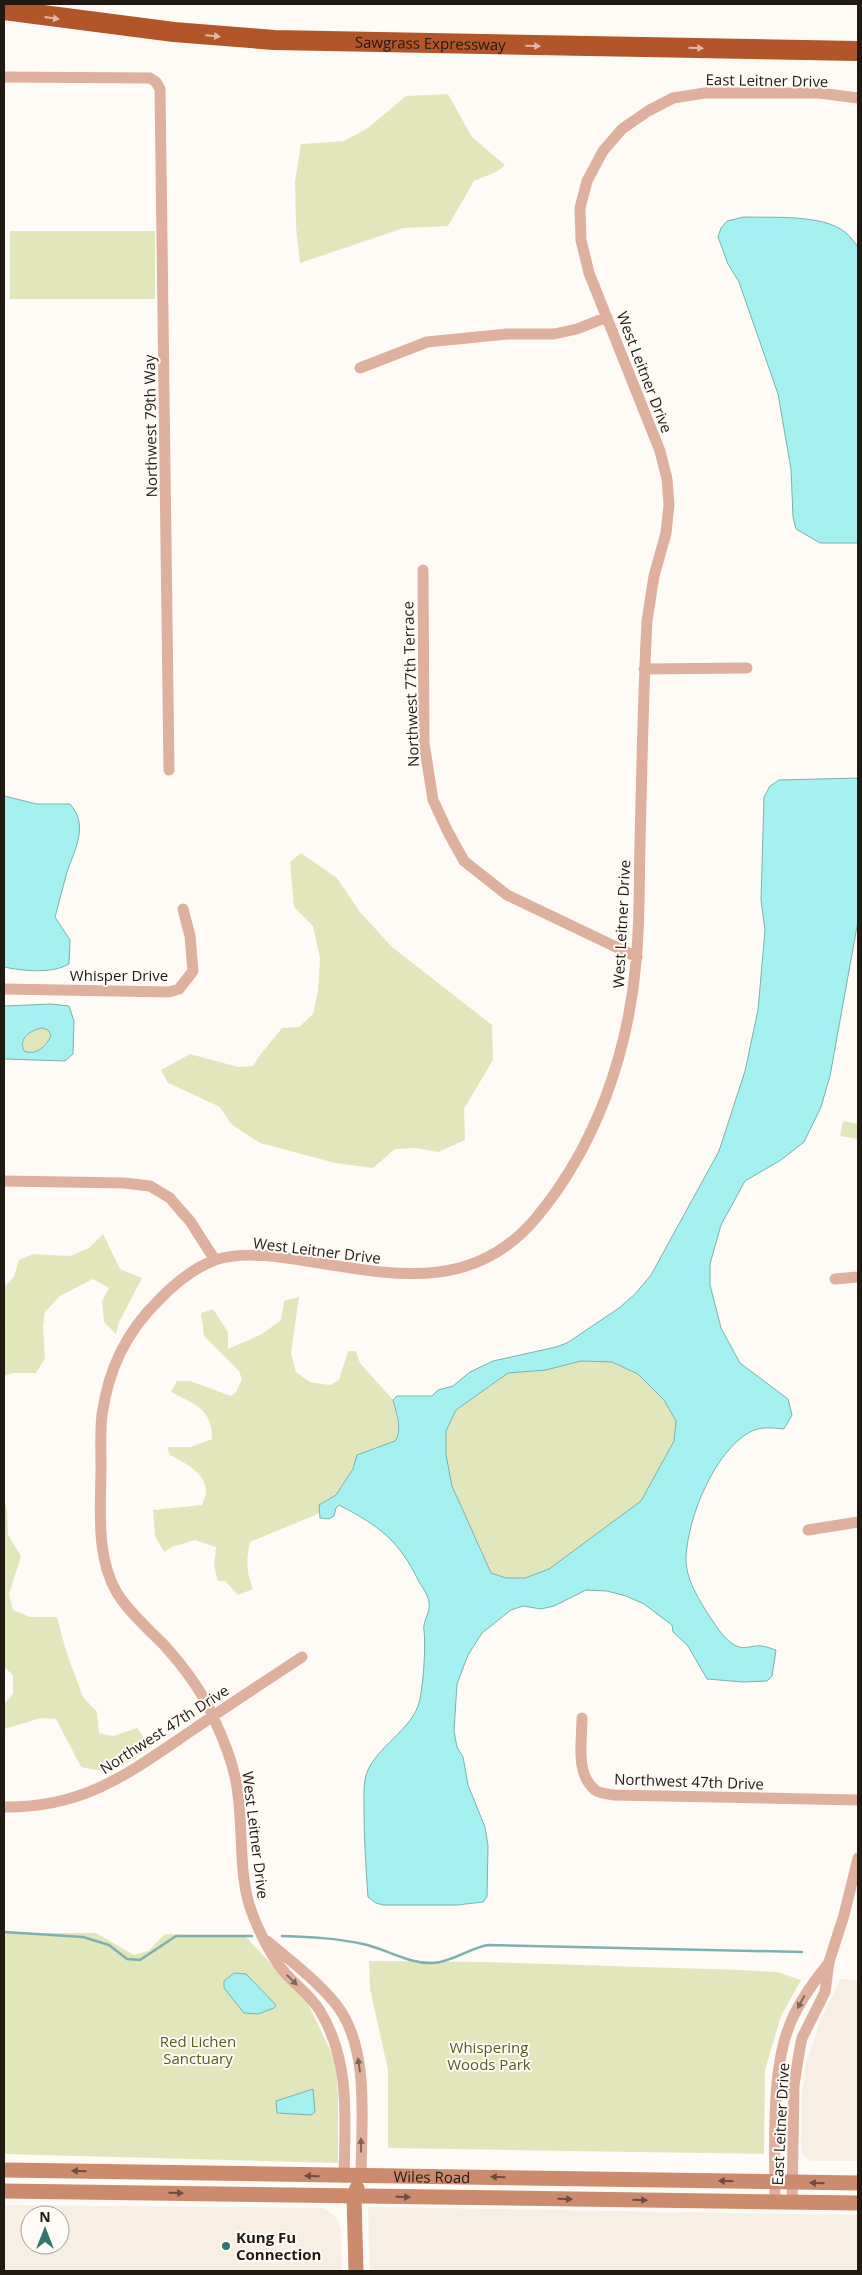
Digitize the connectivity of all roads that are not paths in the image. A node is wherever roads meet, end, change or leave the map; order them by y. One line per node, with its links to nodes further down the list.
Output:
1 (4, 10): 2 (highway, Sawgrass Expressway, one-way to 2)
2 (858, 51)
3 (4, 77): 11 (street, Northwest 79th Way)
4 (858, 98): 5 (street, East Leitner Drive)
5 (648, 111): 6 (street, West Leitner Drive)
6 (607, 317): 7 (street); 10 (street, West Leitner Drive)
7 (360, 368)
8 (423, 570): 13 (street, Northwest 77th Terrace)
9 (746, 668): 10 (street)
10 (644, 669): 13 (street, West Leitner Drive)
11 (169, 770)
12 (183, 909): 14 (street, Whisper Drive)
13 (637, 957): 16 (street, West Leitner Drive)
14 (4, 989)
15 (4, 1181): 16 (street)
16 (216, 1260): 22 (street, West Leitner Drive)
17 (858, 1277): 18 (street)
18 (835, 1279)
19 (858, 1522): 20 (street)
20 (808, 1530)
21 (302, 1657): 22 (street, Northwest 47th Drive)
22 (213, 1716): 25 (street, Northwest 47th Drive); 27 (street, West Leitner Drive)
23 (582, 1718): 24 (street, Northwest 47th Drive)
24 (858, 1800)
25 (4, 1806)
26 (858, 1858): 28 (street, East Leitner Drive)
27 (265, 1940): 34 (street, West Leitner Drive, one-way to 34); 35 (street, West Leitner Drive, one-way to 27)
28 (829, 1962): 29 (street, East Leitner Drive, one-way to 29); 30 (street, East Leitner Drive)
29 (782, 2049): 30 (street); 31 (street, East Leitner Drive)
30 (799, 2053): 32 (street, East Leitner Drive)
31 (776, 2124): 32 (street); 37 (street, East Leitner Drive)
32 (793, 2124): 38 (street, East Leitner Drive)
33 (4, 2170): 34 (main road, Wiles Road, one-way to 33)
34 (344, 2176): 35 (main road, Wiles Road); 41 (main road)
35 (361, 2177): 36 (main road, Wiles Road, one-way to 35); 41 (main road)
36 (592, 2178): 37 (main road, Wiles Road, one-way to 36); 42 (main road)
37 (775, 2182): 38 (main road, Wiles Road); 44 (street, East Leitner Drive)
38 (792, 2182): 39 (main road, Wiles Road, one-way to 38); 43 (street, East Leitner Drive)
39 (858, 2183)
40 (4, 2191): 41 (main road, Wiles Road, one-way to 41)
41 (354, 2196): 42 (main road, Wiles Road, one-way to 42); 46 (main road)
42 (592, 2200): 44 (main road, Wiles Road, one-way to 44)
43 (792, 2202): 44 (main road, Wiles Road); 45 (main road, Wiles Road)
44 (775, 2203)
45 (858, 2203)
46 (356, 2271)

